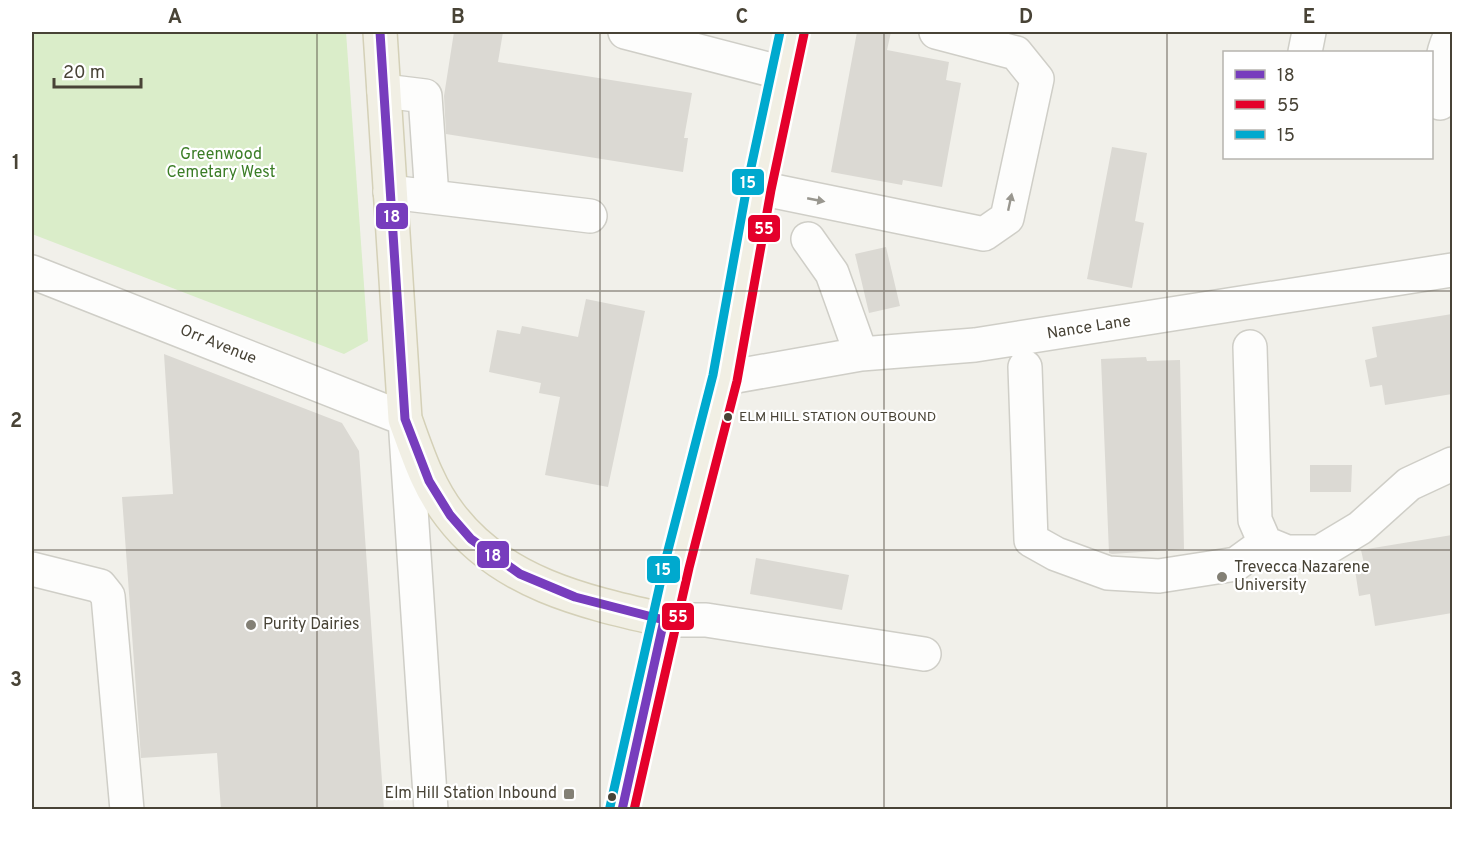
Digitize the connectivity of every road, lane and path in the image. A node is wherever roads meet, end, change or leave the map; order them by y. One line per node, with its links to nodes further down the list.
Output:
1 (380, 32): 9 (main road)
2 (625, 32): 8 (street)
3 (792, 32): 8 (main road)
4 (936, 32): 11 (street, one-way to 4)
5 (1310, 32): 7 (street)
6 (1452, 33): 10 (street)
7 (1305, 51)
8 (783, 74): 11 (main road)
9 (384, 91): 12 (main road); 13 (street)
10 (1440, 103)
11 (759, 188): 21 (main road)
12 (390, 192): 13 (street); 22 (main road)
13 (432, 197): 14 (street)
14 (590, 216)
15 (808, 239): 19 (street)
16 (1452, 270): 19 (street, Nance Lane)
17 (32, 272): 22 (street, Orr Avenue)
18 (1250, 347): 24 (street)
19 (861, 354): 21 (street, Nance Lane)
20 (1025, 367): 24 (street)
21 (725, 378): 26 (main road)
22 (405, 419): 26 (main road); 29 (street)
23 (1452, 464): 24 (street)
24 (1265, 543)
25 (32, 569): 28 (street)
26 (664, 620): 27 (street); 30 (main road)
27 (924, 654)
28 (127, 810)
29 (431, 810)
30 (622, 810)

